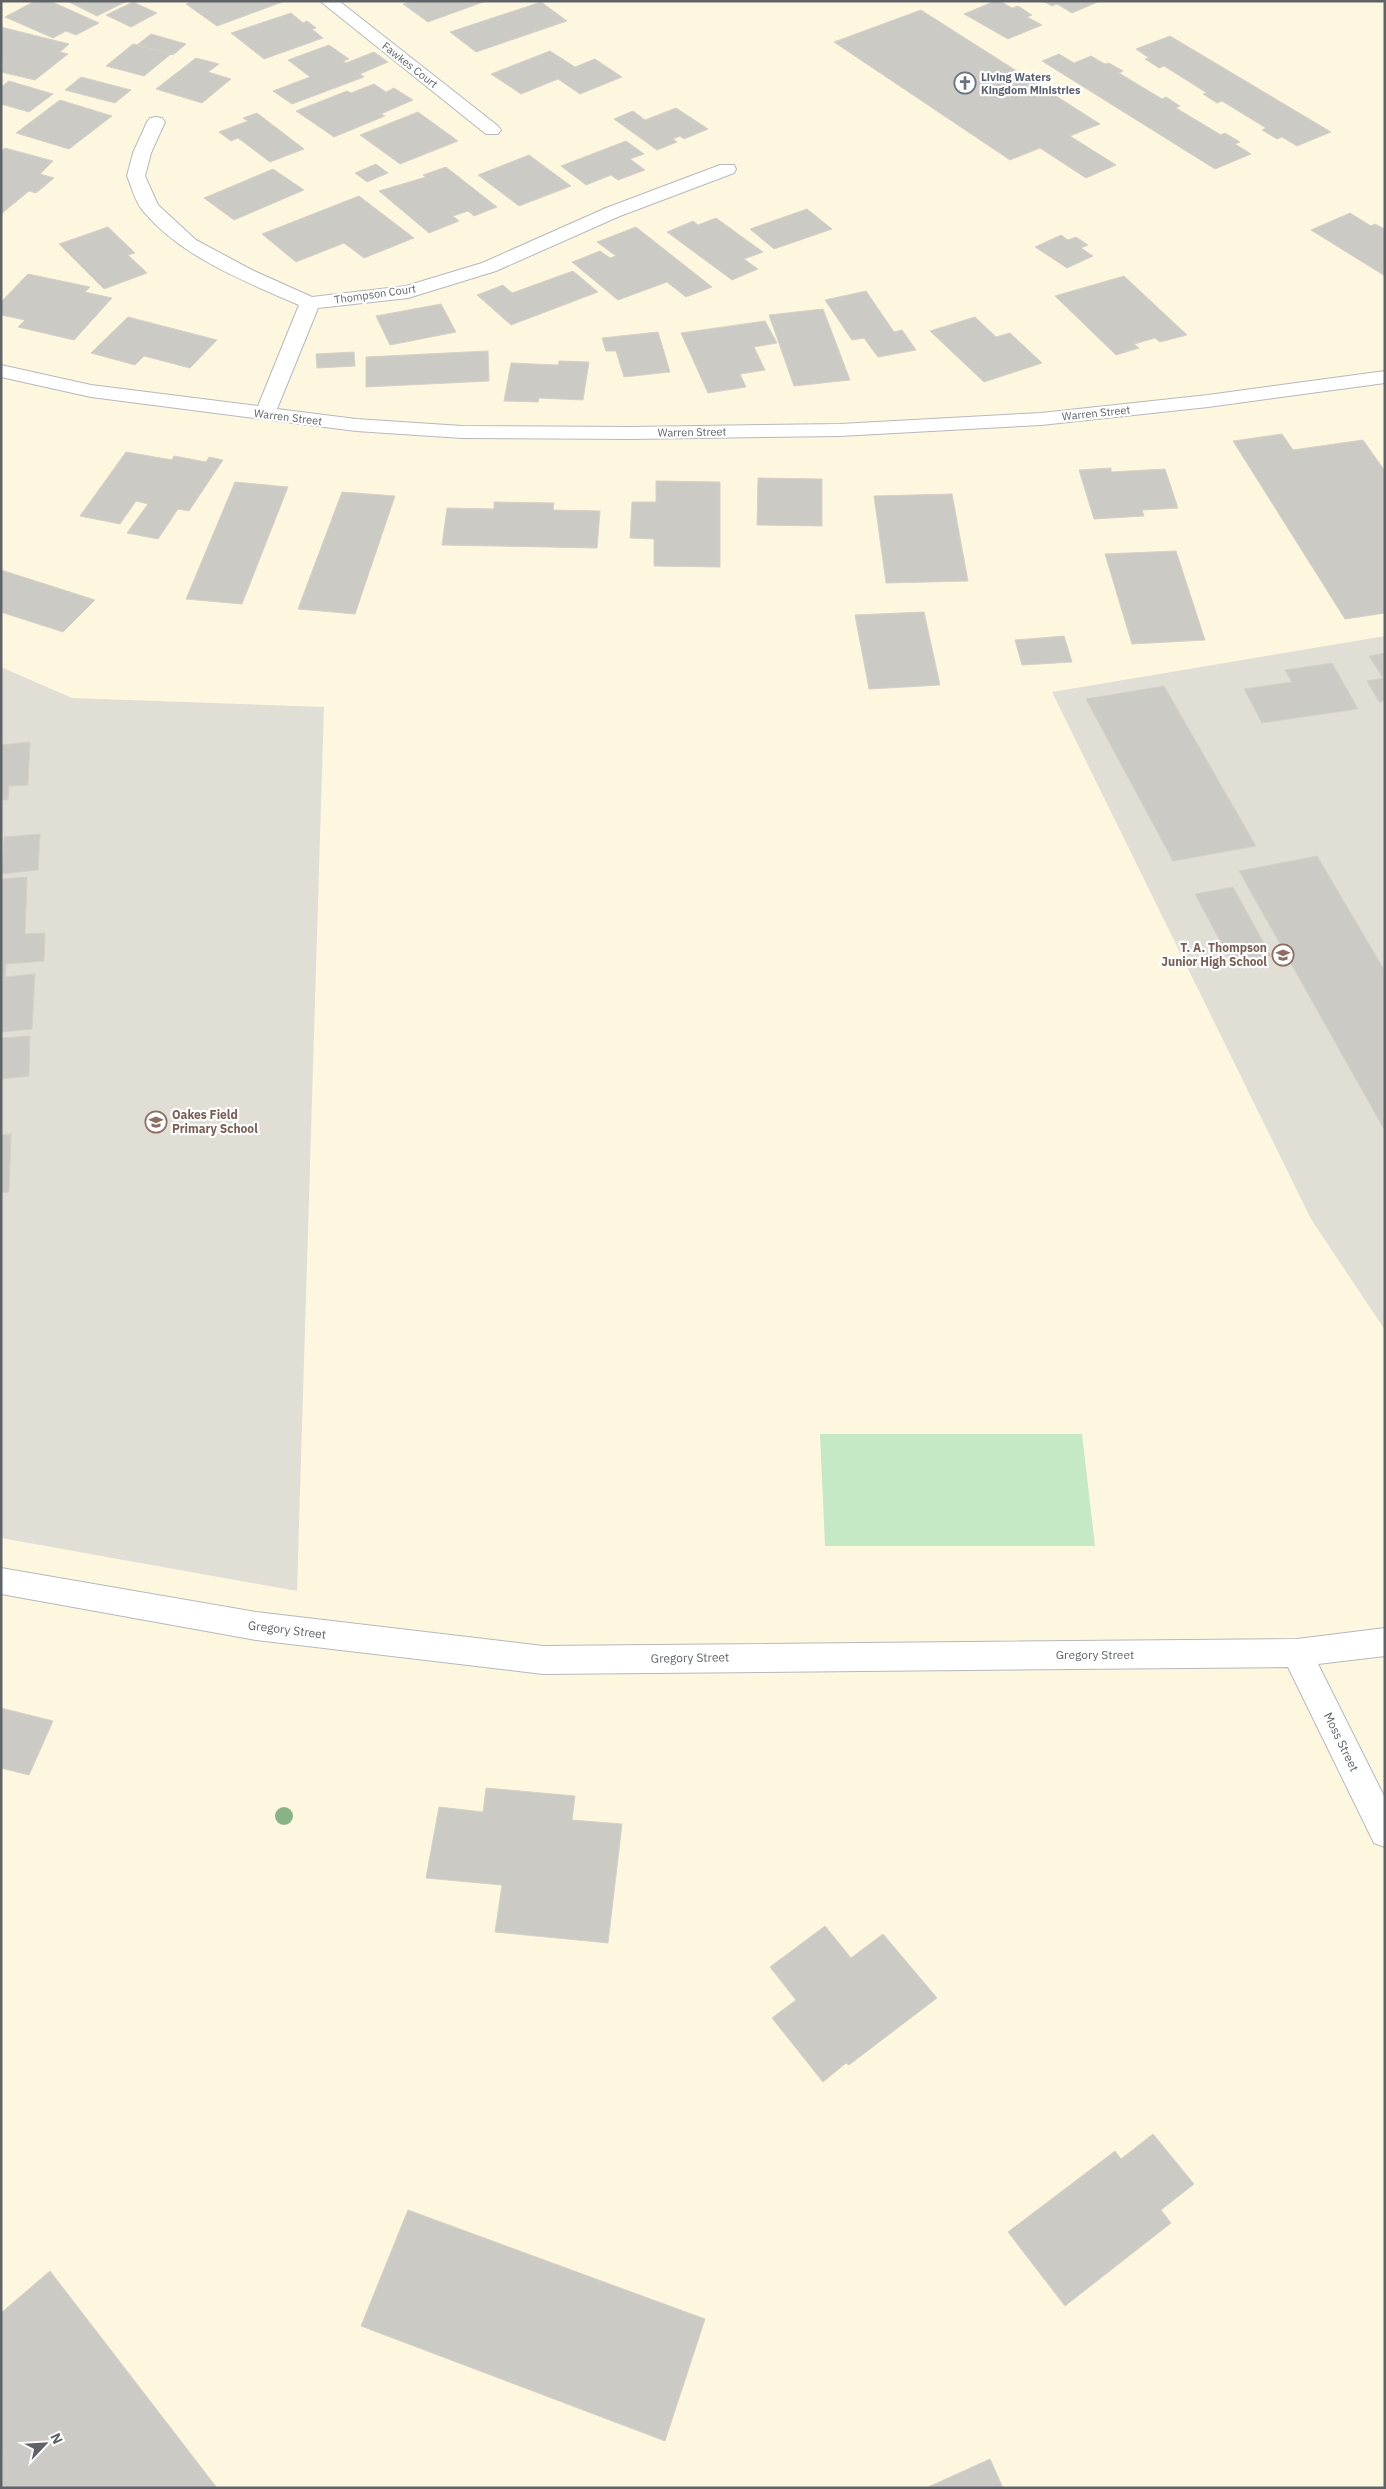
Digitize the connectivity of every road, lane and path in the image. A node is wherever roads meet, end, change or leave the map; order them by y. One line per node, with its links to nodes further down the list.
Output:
1 (328, 1): 3 (street, Fawkes Court)
2 (156, 122): 5 (street)
3 (492, 130)
4 (727, 169): 5 (street, Thompson Court)
5 (310, 303): 8 (street)
6 (1, 370): 8 (street, Warren Street)
7 (1385, 377): 8 (street, Warren Street)
8 (265, 414)
9 (1, 1581): 11 (street, Gregory Street)
10 (1385, 1642): 11 (street, Gregory Street)
11 (1297, 1653): 12 (street, Moss Street)
12 (1385, 1832)

